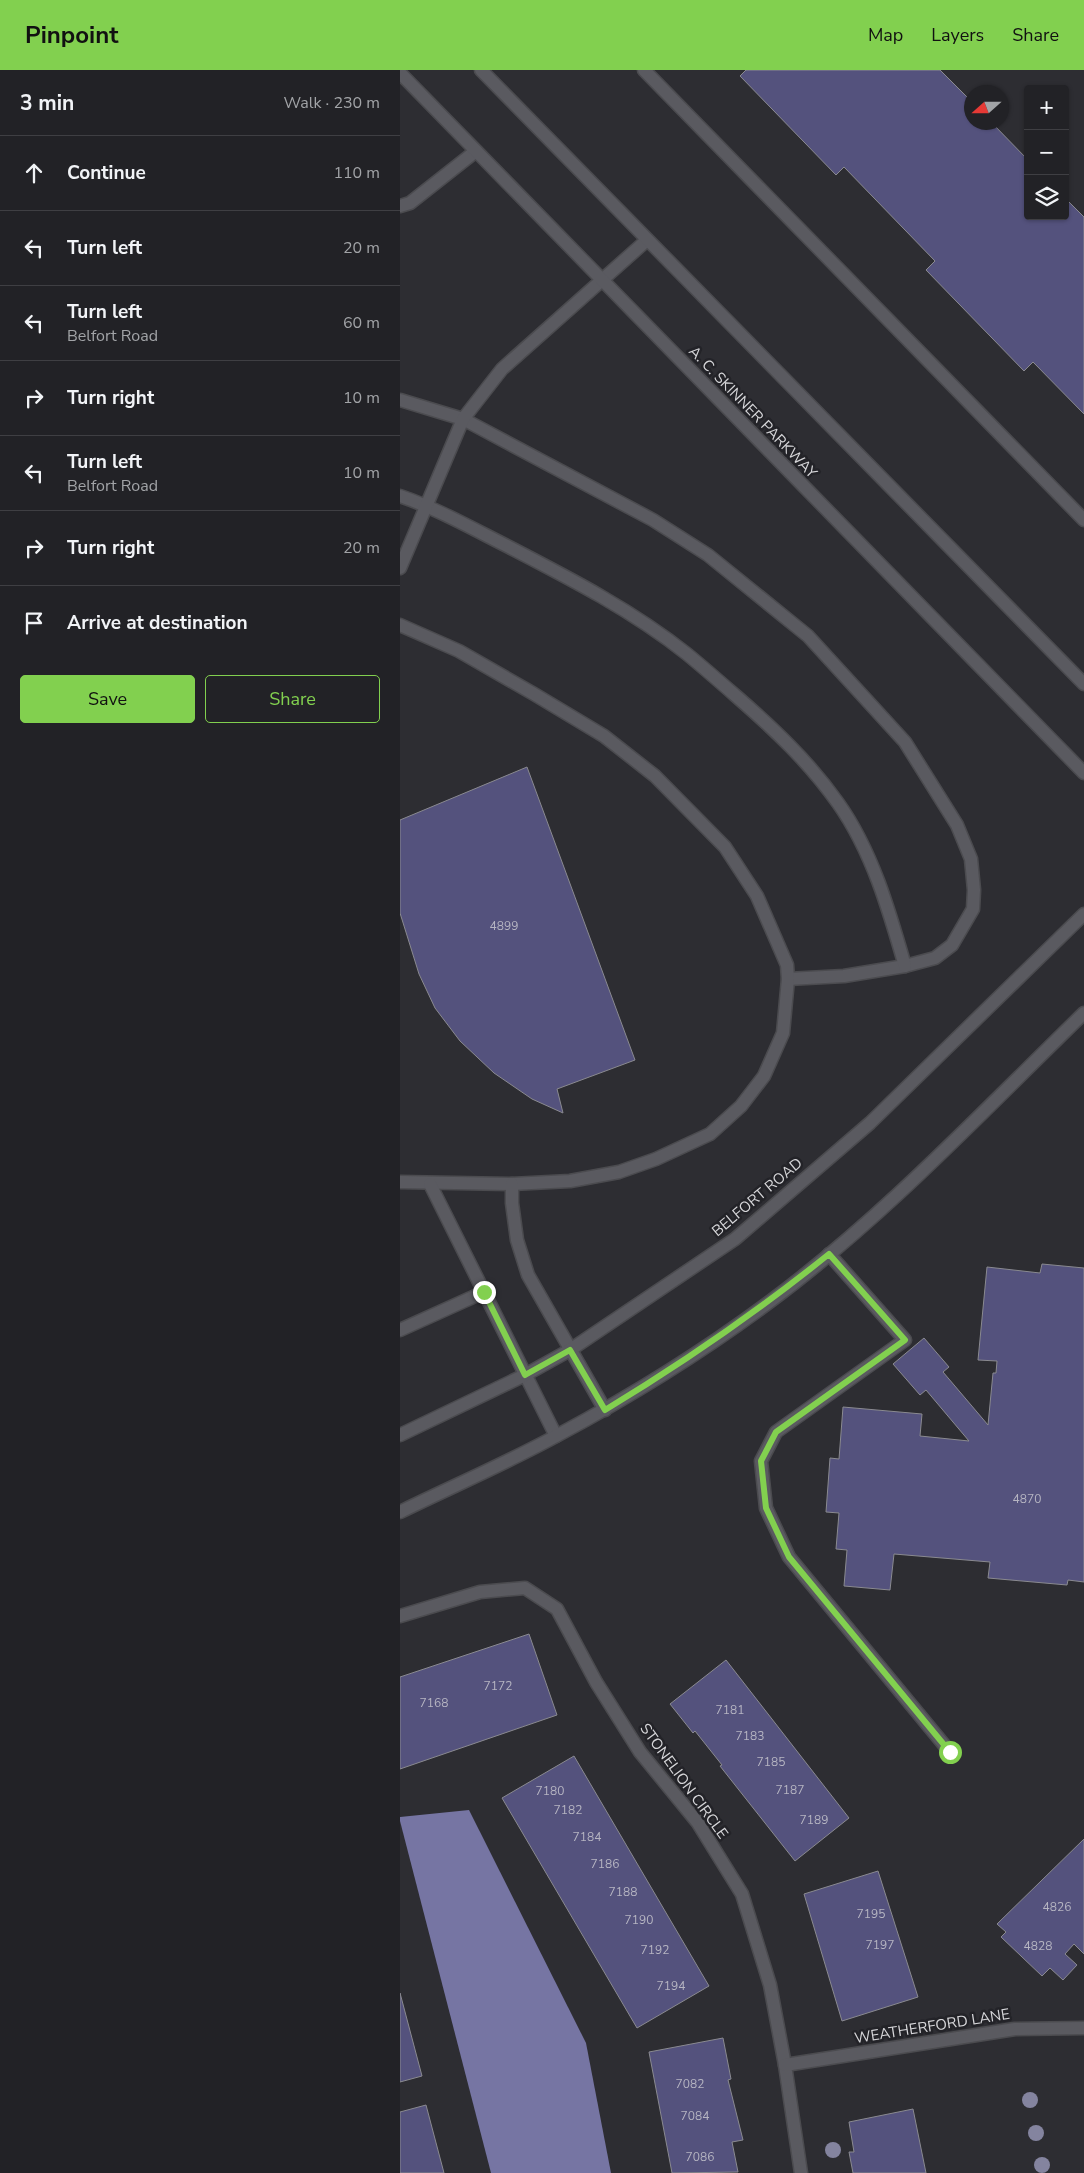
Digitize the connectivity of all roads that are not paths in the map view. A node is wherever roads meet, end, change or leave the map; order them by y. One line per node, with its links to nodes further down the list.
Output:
1 (481, 70): 6 (main road)
2 (644, 70): 12 (main road)
3 (400, 73): 4 (main road, A. C. SKINNER PARKWAY)
4 (476, 151): 5 (main road); 7 (main road, A. C. SKINNER PARKWAY)
5 (400, 206)
6 (647, 240): 7 (main road); 15 (main road)
7 (601, 280): 9 (main road); 16 (main road, A. C. SKINNER PARKWAY)
8 (400, 400): 9 (main road)
9 (463, 419): 11 (main road); 18 (main road)
10 (400, 496): 11 (main road)
11 (426, 505): 13 (main road); 18 (main road)
12 (1084, 520)
13 (400, 568)
14 (400, 625): 19 (main road)
15 (1084, 684)
16 (1084, 773)
17 (1084, 914): 27 (main road, BELFORT ROAD)
18 (905, 966): 19 (main road)
19 (788, 979): 23 (main road)
20 (1084, 1013): 24 (main road)
21 (400, 1182): 22 (main road)
22 (430, 1184): 23 (main road); 25 (main road)
23 (512, 1184): 27 (main road)
24 (829, 1254): 29 (main road); 34 (main road)
25 (484, 1292): 26 (main road); 28 (main road)
26 (400, 1330)
27 (570, 1350): 28 (main road, BELFORT ROAD); 29 (main road)
28 (525, 1375): 30 (main road, BELFORT ROAD); 31 (main road)
29 (605, 1410): 31 (main road)
30 (400, 1435)
31 (556, 1436): 32 (main road)
32 (400, 1512)
33 (400, 1616): 36 (main road, STONELION CIRCLE)
34 (950, 1752)
35 (1084, 2028): 36 (main road, WEATHERFORD LANE)
36 (785, 2065): 37 (main road, STONELION CIRCLE)
37 (801, 2173)

